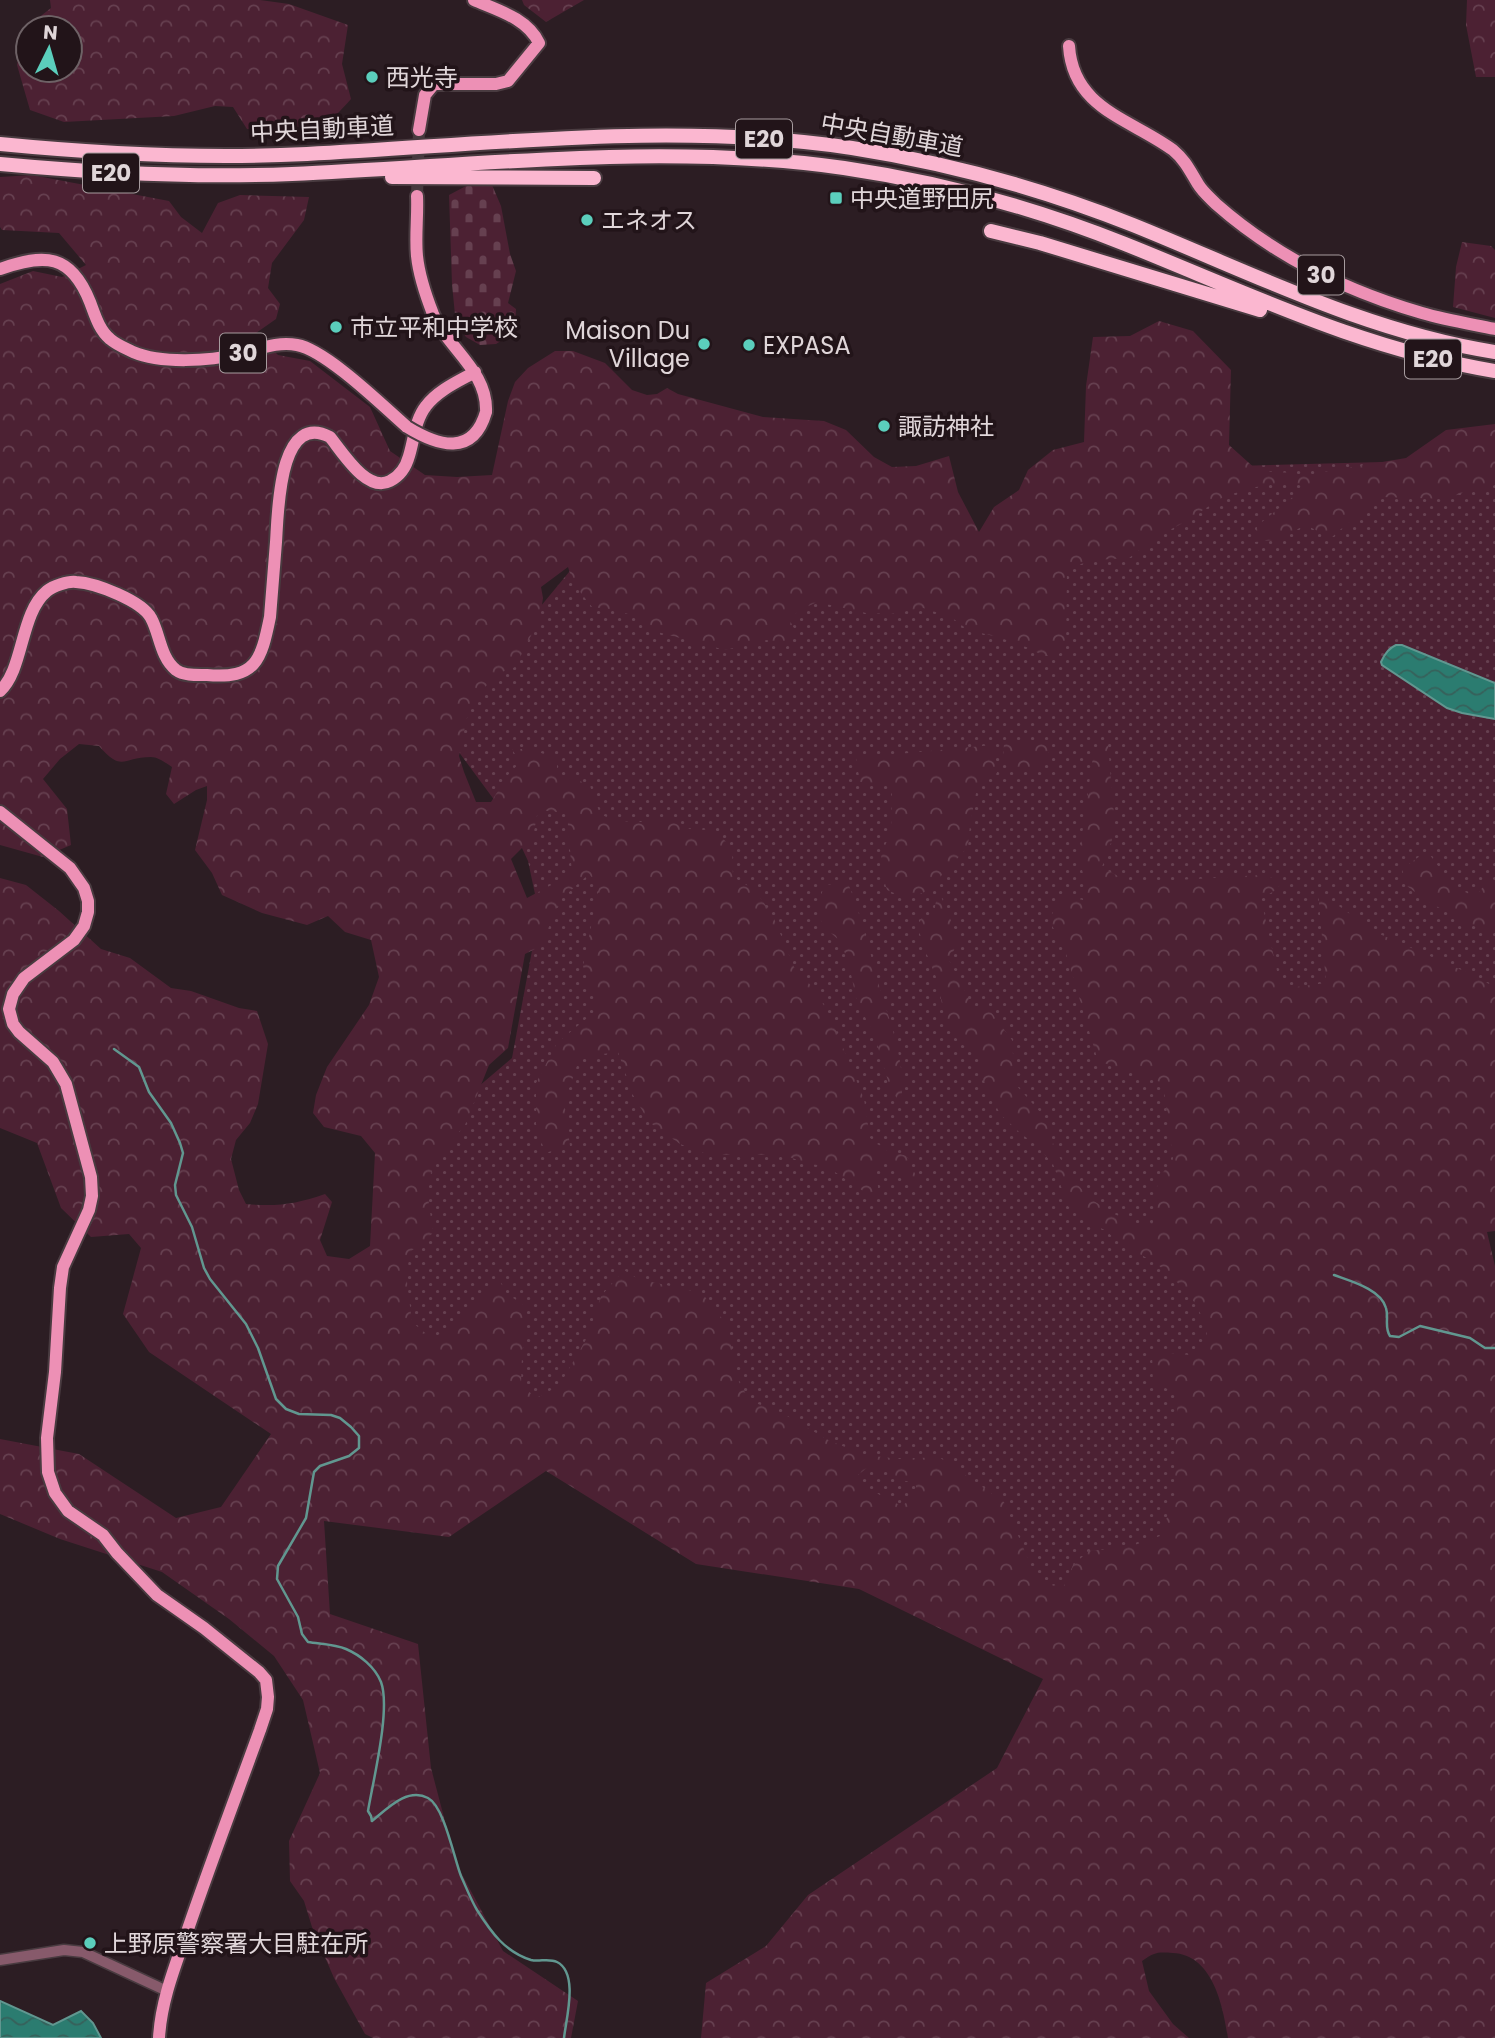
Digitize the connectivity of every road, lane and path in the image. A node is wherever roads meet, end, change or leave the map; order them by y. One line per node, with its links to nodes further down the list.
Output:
1 (474, 0): 3 (main road)
2 (1069, 46): 11 (main road, 30)
3 (419, 130)
4 (0, 144): 13 (highway, 中央自動車道 / E20)
5 (0, 164): 6 (highway, 中央自動車道 / E20)
6 (223, 176): 7 (highway); 12 (highway, 中央自動車道 / E20)
7 (594, 178)
8 (417, 196): 14 (main road, 30)
9 (991, 231): 12 (highway)
10 (0, 268): 14 (main road, 30, bridge)
11 (1495, 329)
12 (1372, 342): 15 (highway, 中央自動車道 / E20)
13 (1495, 352)
14 (475, 372): 16 (main road)
15 (1495, 372)
16 (0, 691)
17 (0, 812): 19 (main road)
18 (0, 1960): 19 (street)
19 (167, 1991): 20 (main road)
20 (159, 2038)

